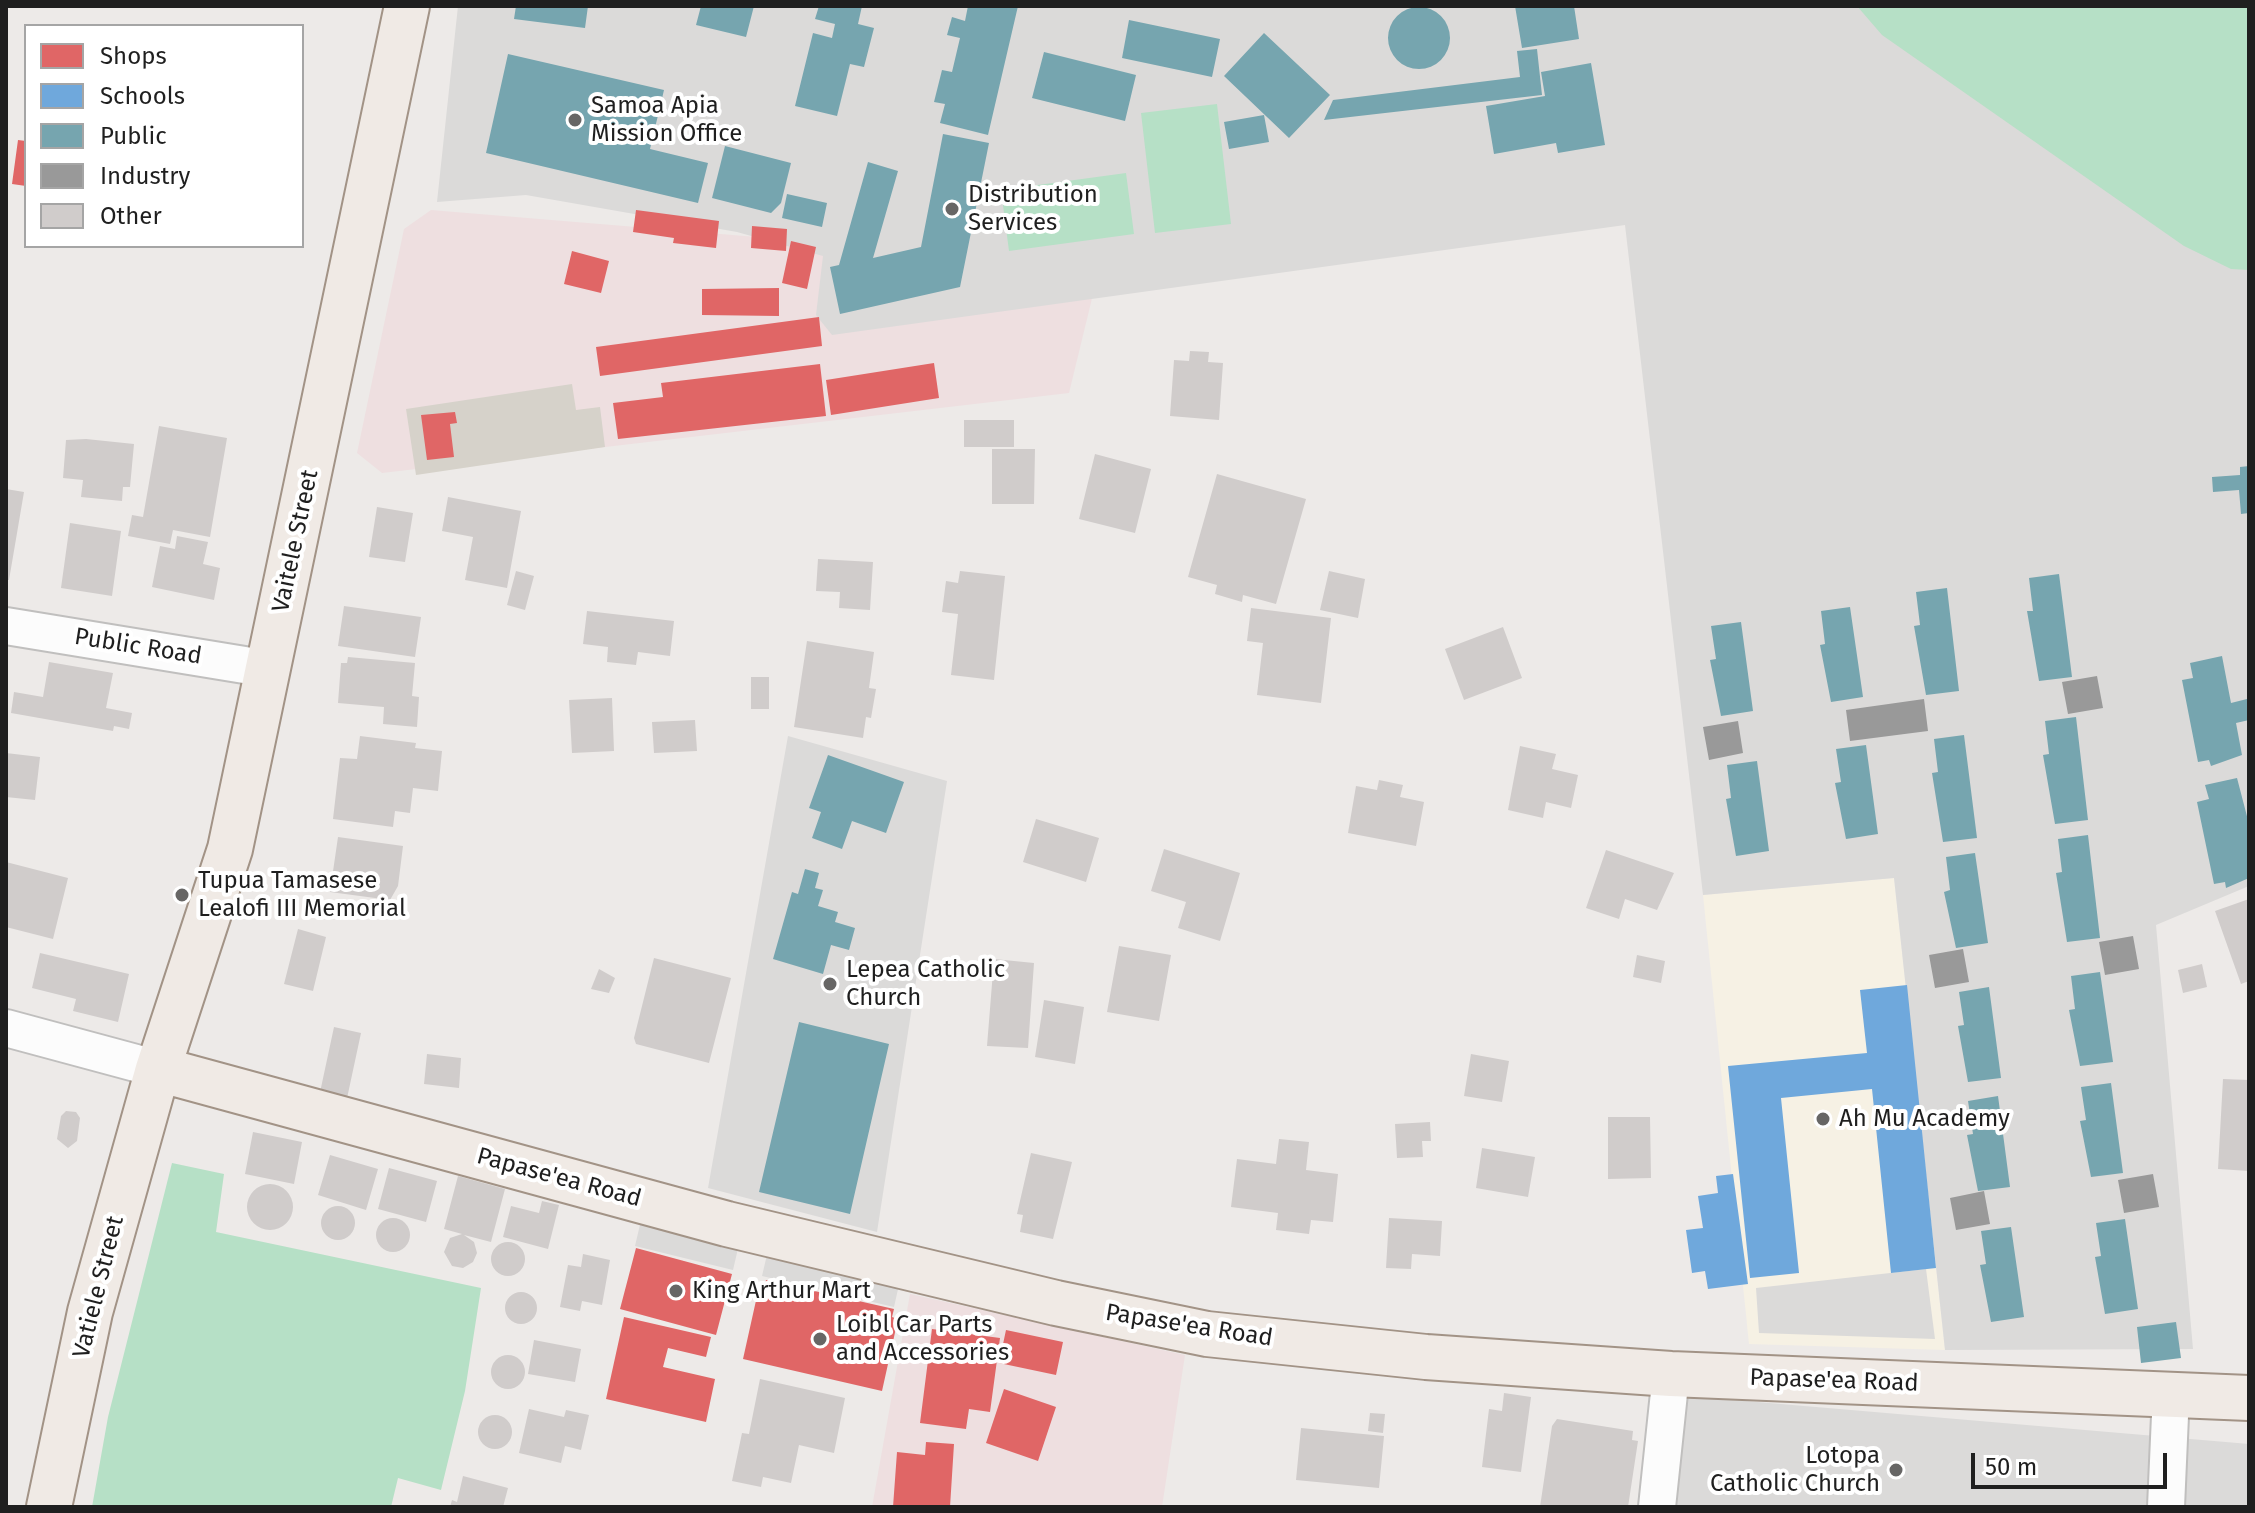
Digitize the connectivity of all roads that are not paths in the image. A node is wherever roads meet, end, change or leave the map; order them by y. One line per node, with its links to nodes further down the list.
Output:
1 (407, 6): 3 (main road, Vaitele Street)
2 (6, 626): 3 (street, Public Road)
3 (269, 669): 5 (main road, Vaitele Street)
4 (6, 1028): 5 (street)
5 (158, 1069): 6 (main road, Papase'ea Road); 9 (main road, Vatiele Street)
6 (1671, 1374): 7 (main road, Papase'ea Road); 10 (street)
7 (2171, 1393): 8 (main road, Papase'ea Road); 11 (street)
8 (2249, 1398)
9 (49, 1507)
10 (1657, 1507)
11 (2166, 1507)

